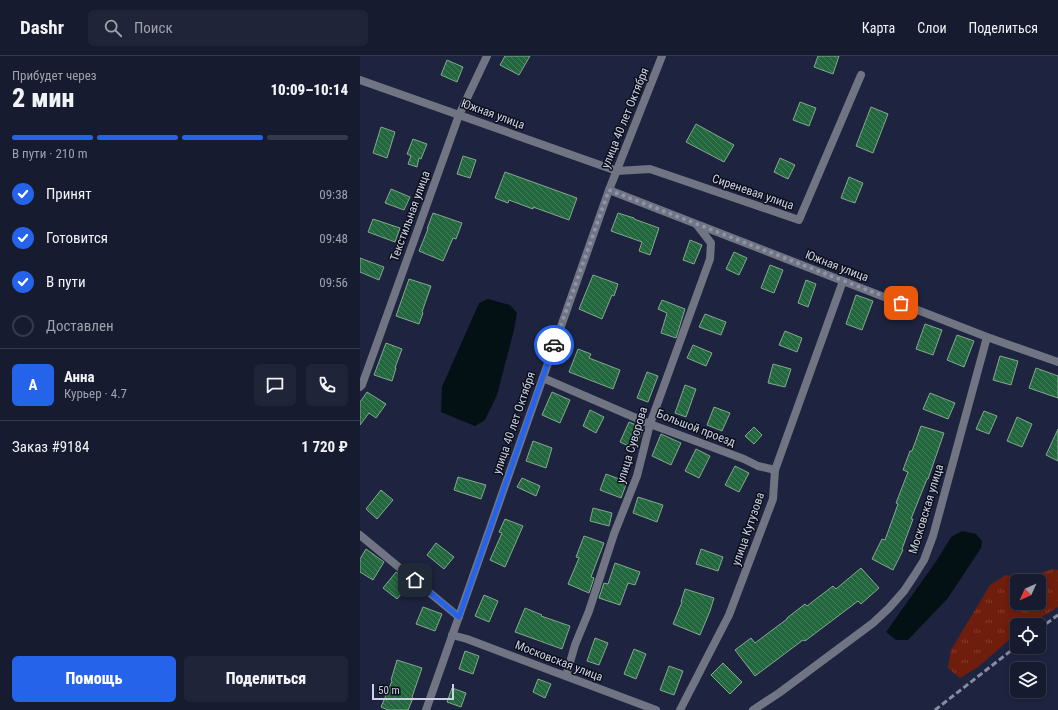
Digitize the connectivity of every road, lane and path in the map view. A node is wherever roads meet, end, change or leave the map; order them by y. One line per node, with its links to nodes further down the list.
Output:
1 (487, 56): 5 (street, Текстильная улица)
2 (662, 56): 6 (street, улица 40 лет Октября)
3 (861, 75): 6 (street, Сиреневая улица)
4 (360, 80): 5 (street, Южная улица)
5 (459, 115): 6 (street, Южная улица); 13 (street, Текстильная улица)
6 (617, 172): 7 (street, улица 40 лет Октября)
7 (609, 190): 8 (street, Южная улица); 12 (street, улица 40 лет Октября)
8 (697, 224): 9 (street, Южная улица); 14 (street, улица Суворова)
9 (844, 281): 10 (street, Южная улица); 15 (street, улица Кутузова)
10 (987, 337): 11 (street, Южная улица); 23 (street, Московская улица)
11 (1058, 362)
12 (543, 378): 14 (street, Большой проезд); 17 (street, улица 40 лет Октября)
13 (360, 387)
14 (650, 424): 15 (street, Большой проезд); 19 (street, улица Суворова)
15 (775, 470): 22 (street, улица Кутузова)
16 (360, 535): 17 (street)
17 (459, 617): 18 (street, улица 40 лет Октября)
18 (452, 635): 19 (street, Московская улица); 20 (street, улица 40 лет Октября)
19 (566, 676): 21 (street, Московская улица)
20 (426, 710)
21 (656, 710)
22 (680, 710)
23 (753, 710)

